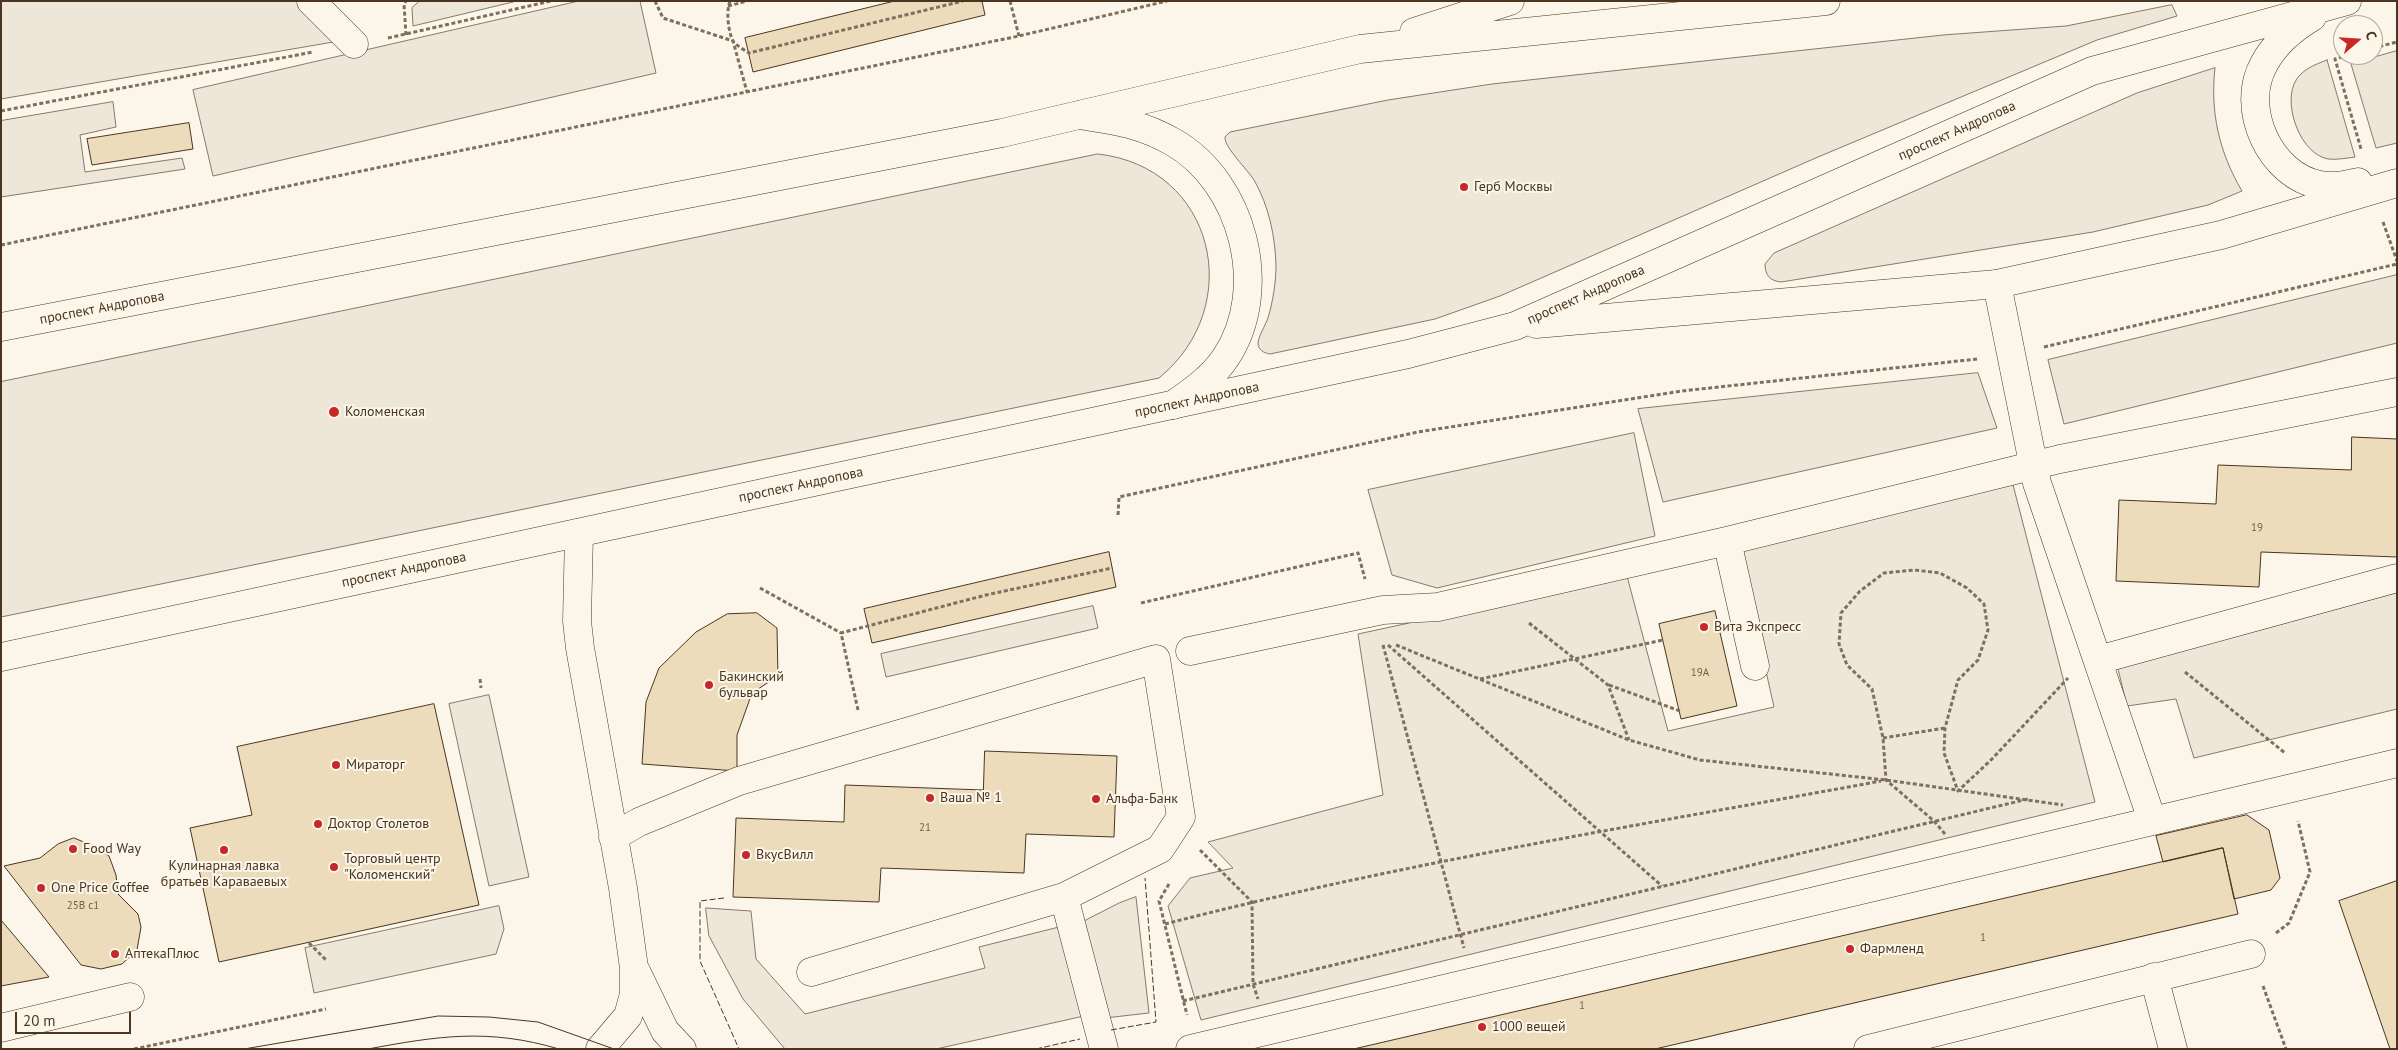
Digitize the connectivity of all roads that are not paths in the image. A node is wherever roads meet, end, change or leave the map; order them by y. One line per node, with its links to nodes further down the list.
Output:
1 (311, 1): 5 (main road)
2 (1510, 1): 6 (main road)
3 (1826, 1): 6 (main road, проспект Андропова)
4 (2339, 3): 8 (main road); 10 (main road, проспект Андропова)
5 (354, 44)
6 (1360, 49): 7 (main road, проспект Андропова)
7 (1079, 115): 11 (main road, проспект Андропова); 13 (main road)
8 (2397, 182): 9 (main road)
9 (1997, 284): 10 (main road); 14 (main road)
10 (1515, 326): 13 (main road, проспект Андропова)
11 (1, 327)
12 (2397, 392): 14 (main road)
13 (1174, 406): 15 (main road, проспект Андропова)
14 (2034, 466): 16 (main road); 20 (main road)
15 (579, 532): 19 (main road, проспект Андропова); 24 (main road)
16 (1727, 541): 18 (main road); 21 (main road)
17 (2397, 578): 20 (main road)
18 (1190, 651)
19 (1, 657)
20 (2098, 660): 23 (main road)
21 (1755, 666)
22 (2397, 763): 23 (main road)
23 (2152, 820): 33 (main road)
24 (612, 837): 25 (main road); 27 (main road)
25 (1064, 897): 28 (main road); 36 (main road)
26 (2251, 954): 29 (main road)
27 (634, 968): 34 (main road); 35 (main road)
28 (811, 972)
29 (2154, 977): 32 (main road); 38 (main road)
30 (130, 997): 31 (main road)
31 (1, 1028)
32 (1924, 1044): 37 (main road)
33 (1192, 1048)
34 (600, 1049)
35 (682, 1049)
36 (1104, 1049)
37 (1868, 1049)
38 (2173, 1049)

